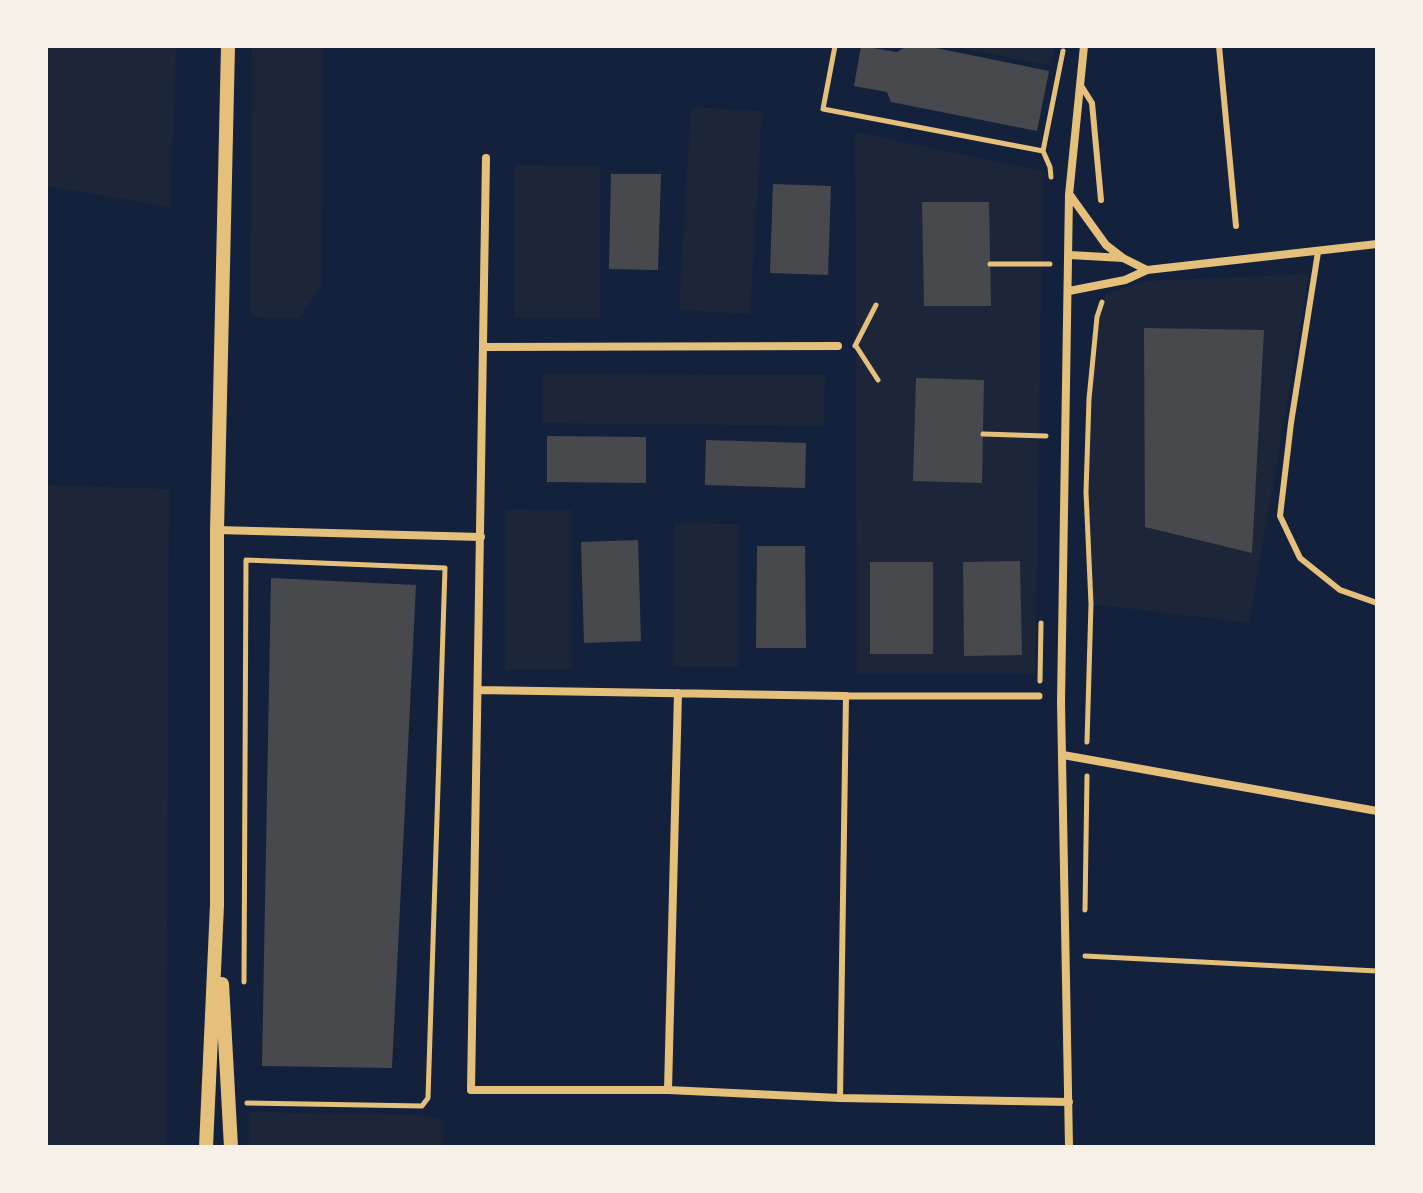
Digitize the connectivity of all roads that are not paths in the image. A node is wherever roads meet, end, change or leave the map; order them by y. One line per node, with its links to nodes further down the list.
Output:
1 (228, 46): 17 (street)
2 (1084, 46): 4 (street)
3 (1219, 46): 8 (lane)
4 (1080, 84): 6 (street); 7 (lane)
5 (486, 158): 16 (street)
6 (1069, 195): 11 (street); 12 (street)
7 (1101, 200)
8 (1236, 226)
9 (1377, 244): 10 (street)
10 (1318, 252): 13 (street); 19 (lane)
11 (1070, 255): 12 (street); 14 (street)
12 (1123, 258): 13 (street)
13 (1147, 270): 14 (street)
14 (1069, 291): 24 (street)
15 (838, 346): 16 (street)
16 (483, 347): 18 (street)
17 (217, 530): 18 (street); 26 (street)
18 (481, 537): 20 (street)
19 (1377, 603)
20 (478, 690): 21 (street); 27 (street)
21 (678, 693): 22 (street); 27 (street)
22 (846, 696): 23 (street); 28 (lane)
23 (1039, 696)
24 (1063, 755): 25 (street); 29 (street)
25 (1377, 811)
26 (217, 905): 30 (street); 31 (street)
27 (668, 1090): 28 (street)
28 (840, 1098): 29 (street)
29 (1069, 1102): 32 (street)
30 (206, 1147)
31 (231, 1147)
32 (1069, 1147)

